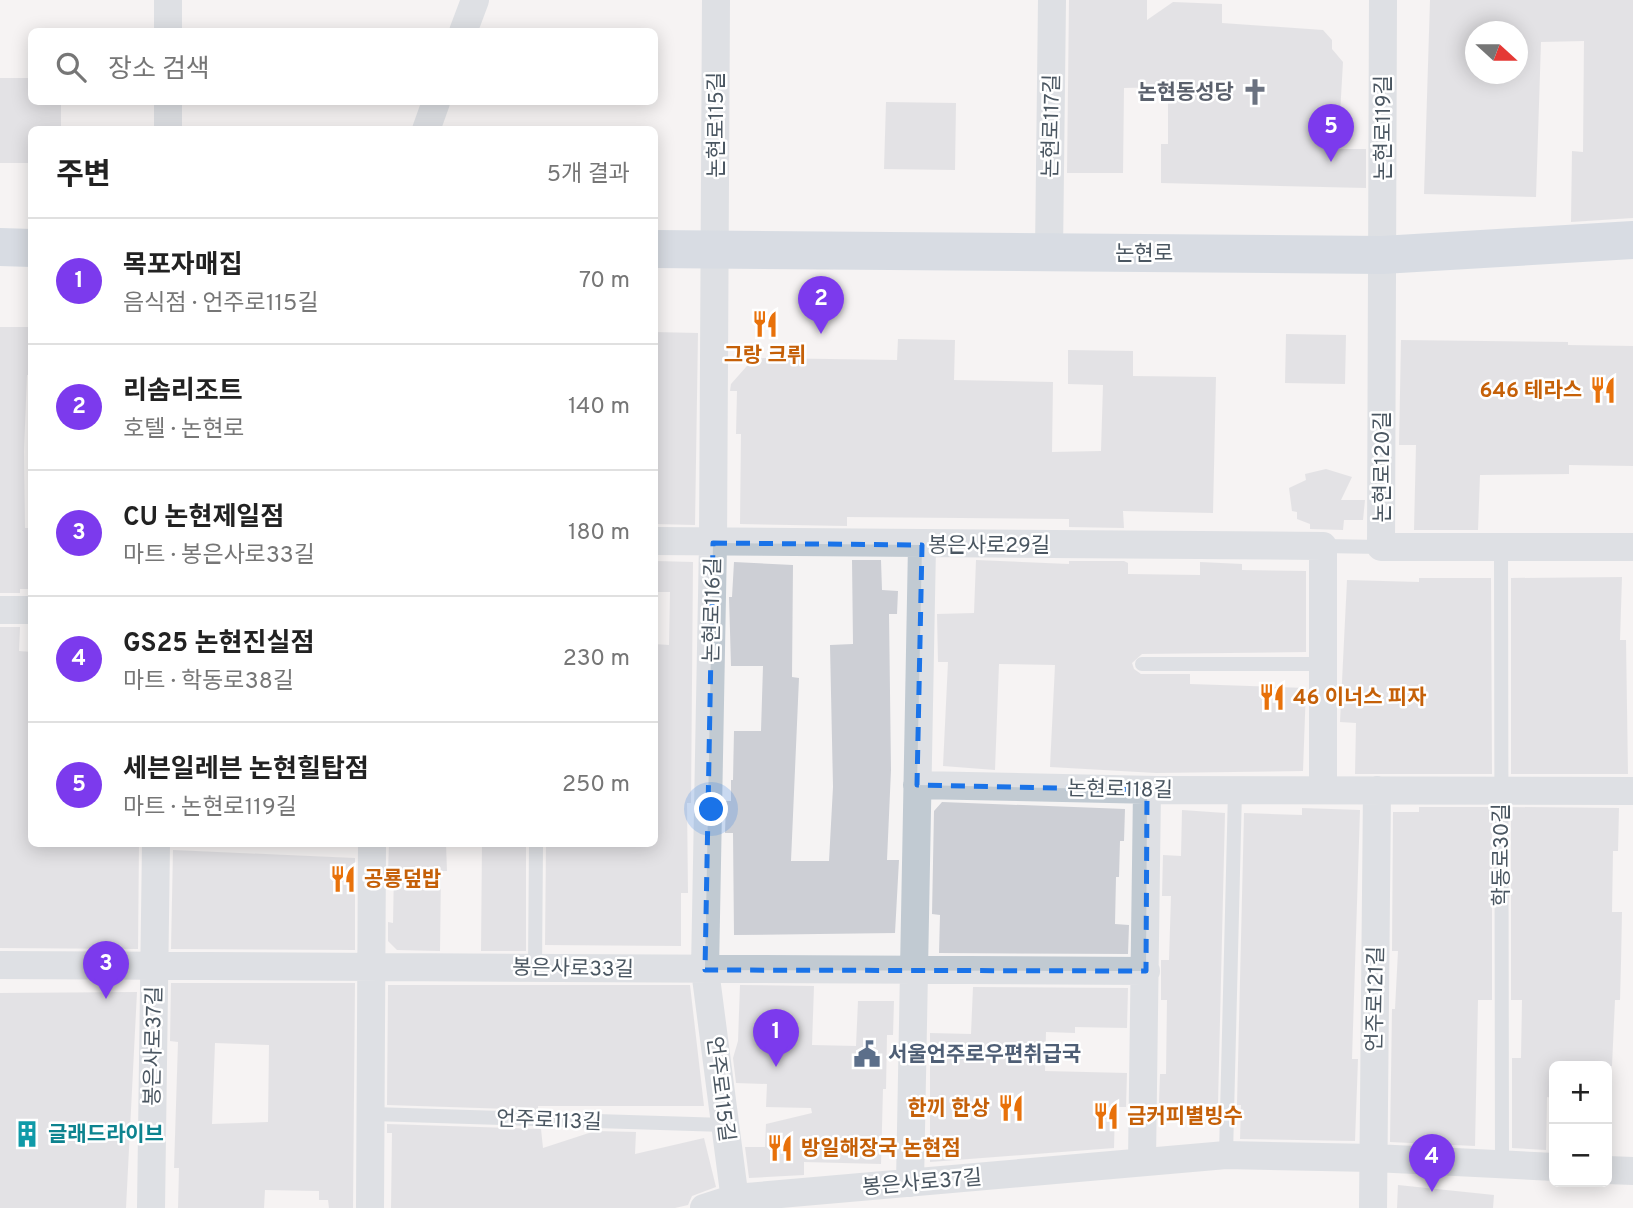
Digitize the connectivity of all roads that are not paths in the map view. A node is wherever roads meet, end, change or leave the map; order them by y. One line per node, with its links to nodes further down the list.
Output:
1 (168, 0): 6 (street)
2 (475, 0): 7 (street)
3 (716, 0): 16 (street, 논현로115길)
4 (1052, 0): 17 (street, 논현로117길)
5 (1383, 0): 18 (street, 논현로119길)
6 (168, 28)
7 (464, 28)
8 (168, 105): 10 (street)
9 (435, 105): 11 (street)
10 (167, 126)
11 (427, 126)
12 (1633, 240): 18 (main road, 논현로)
13 (0, 247): 14 (main road)
14 (28, 248)
15 (658, 249): 16 (main road, 논현로)
16 (715, 250): 17 (main road, 논현로); 20 (street, 논현로116길)
17 (1049, 253): 18 (main road, 논현로)
18 (1382, 255): 24 (street, 논현로120길)
19 (658, 541): 20 (street, 봉은사로29길)
20 (713, 543): 21 (street, 봉은사로29길); 44 (street, 논현로116길)
21 (922, 545): 22 (street, 봉은사로29길); 30 (street)
22 (1323, 546): 24 (lane, 논현로120길); 29 (street)
23 (1501, 546): 24 (street); 25 (street); 32 (lane, 학동로30길)
24 (1381, 547)
25 (1633, 547)
26 (0, 610): 27 (street)
27 (28, 610)
28 (1142, 664): 29 (lane)
29 (1324, 664): 31 (street)
30 (917, 785): 33 (street, 논현로118길); 46 (street)
31 (1323, 788): 34 (street, 논현로118길); 35 (street, 논현로118길)
32 (1500, 789): 34 (street, 논현로118길); 36 (street, 논현로118길); 52 (lane, 학동로30길)
33 (1147, 790): 35 (street, 논현로118길); 45 (street)
34 (1377, 790): 50 (street, 언주로121길)
35 (1235, 791): 49 (lane)
36 (1633, 791)
37 (156, 847): 42 (street)
38 (372, 847): 41 (street)
39 (536, 847): 43 (lane)
40 (0, 965): 42 (street, 봉은사로33길)
41 (371, 966): 42 (street, 봉은사로33길); 43 (street, 봉은사로33길); 47 (street)
42 (154, 967): 58 (street, 봉은사로37길)
43 (535, 968): 44 (street, 봉은사로33길)
44 (705, 970): 46 (street, 봉은사로33길); 48 (street, 언주로115길)
45 (1146, 971): 46 (street, 봉은사로33길); 51 (street)
46 (915, 972): 56 (street)
47 (372, 1114): 48 (lane, 언주로113길); 59 (street)
48 (725, 1125): 57 (street, 언주로115길)
49 (1226, 1155): 50 (street, 봉은사로37길); 51 (street, 봉은사로37길)
50 (1374, 1158): 52 (street, 봉은사로37길); 61 (street, 언주로121길)
51 (1142, 1161): 56 (street, 봉은사로37길)
52 (1502, 1165): 53 (street, 봉은사로37길)
53 (1549, 1167)
54 (1612, 1170): 55 (street)
55 (1633, 1171)
56 (910, 1183): 57 (street, 봉은사로37길)
57 (735, 1203): 60 (street, 봉은사로37길)
58 (151, 1208)
59 (370, 1208)
60 (704, 1208)
61 (1373, 1208)

